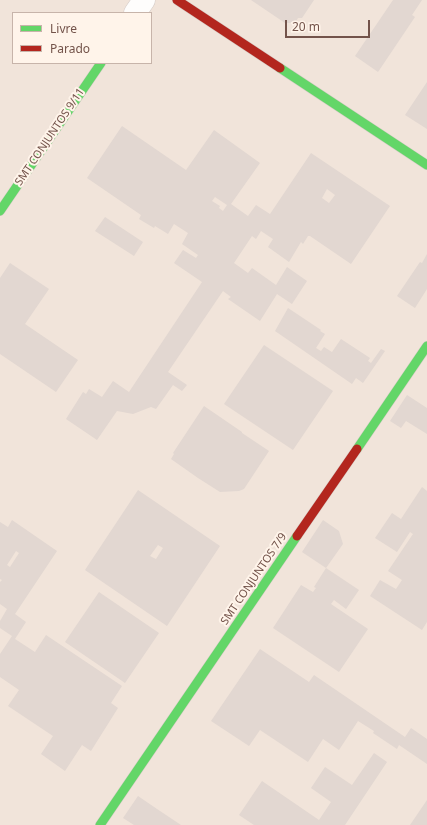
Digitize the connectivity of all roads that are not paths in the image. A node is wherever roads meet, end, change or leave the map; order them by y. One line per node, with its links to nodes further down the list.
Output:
1 (144, 0): 3 (street)
2 (177, 0): 5 (street)
3 (136, 12)
4 (100, 64): 6 (street, SMT CONJUNTOS 9/11)
5 (427, 164)
6 (0, 211)
7 (427, 346): 8 (street, SMT CONJUNTOS 7/9)
8 (100, 825)

